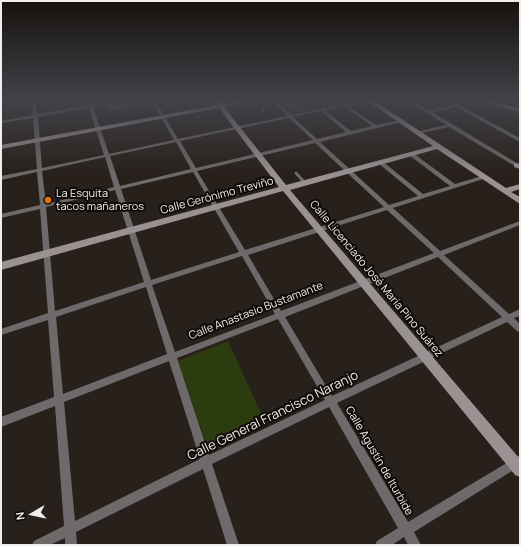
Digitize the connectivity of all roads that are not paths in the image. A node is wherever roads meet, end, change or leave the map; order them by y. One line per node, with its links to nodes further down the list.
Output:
1 (37, 125): 19 (street)
2 (97, 125): 16 (street)
3 (116, 125): 16 (street)
4 (168, 125): 21 (street, Calle Agustín de Iturbide)
5 (235, 125): 15 (street, Calle Licenciado José María Pino Suárez)
6 (249, 125): 15 (street)
7 (299, 125): 22 (street)
8 (341, 125): 17 (street)
9 (382, 125): 14 (street)
10 (407, 125): 18 (street)
11 (448, 125): 18 (street)
12 (450, 125): 29 (street)
13 (493, 125): 20 (street)
14 (376, 127): 17 (street)
15 (237, 128): 21 (street); 26 (street, Calle Licenciado José María Pino Suárez)
16 (98, 129): 19 (street); 27 (street)
17 (350, 133): 22 (street)
18 (418, 133): 23 (street)
19 (38, 140): 24 (street); 30 (street)
20 (520, 140)
21 (176, 141): 27 (street); 31 (street, Calle Agustín de Iturbide)
22 (316, 141): 26 (street); 32 (street)
23 (439, 146): 25 (street, Calle Gerónimo Treviño); 34 (street)
24 (1, 147)
25 (411, 154): 28 (street, Calle Gerónimo Treviño); 37 (street)
26 (258, 155): 31 (street); 40 (street, Calle Licenciado José María Pino Suárez)
27 (107, 156): 30 (street); 39 (street)
28 (380, 162): 32 (street, Calle Gerónimo Treviño); 42 (street)
29 (519, 165)
30 (40, 170): 35 (street); 44 (street)
31 (193, 170): 39 (street); 46 (street, Calle Agustín de Iturbide)
32 (349, 171): 36 (street, Calle Gerónimo Treviño); 45 (street)
33 (296, 173): 36 (lane)
34 (484, 177): 37 (street); 41 (street)
35 (1, 178)
36 (305, 183): 40 (street, Calle Gerónimo Treviño)
37 (454, 186): 42 (street)
38 (520, 186): 41 (street)
39 (118, 188): 44 (street); 50 (street)
40 (285, 189): 46 (street, Calle Gerónimo Treviño); 49 (street, Calle Licenciado José María Pino Suárez)
41 (506, 191): 43 (street)
42 (422, 196): 45 (street)
43 (518, 198)
44 (43, 206): 47 (street); 53 (street)
45 (388, 207): 49 (street); 52 (street)
46 (216, 208): 50 (street, Calle Gerónimo Treviño); 51 (street, Calle Agustín de Iturbide)
47 (1, 216)
48 (520, 223): 52 (street, Calle Anastasio Bustamante)
49 (319, 229): 51 (street); 55 (street, Calle Licenciado José María Pino Suárez)
50 (130, 230): 53 (street, Calle Gerónimo Treviño); 56 (street)
51 (243, 253): 56 (street); 59 (street, Calle Agustín de Iturbide)
52 (438, 253): 55 (street, Calle Anastasio Bustamante); 60 (street)
53 (47, 254): 54 (street, Calle Gerónimo Treviño); 58 (street)
54 (1, 266)
55 (362, 282): 59 (street, Calle Anastasio Bustamante); 64 (street, Calle Licenciado José María Pino Suárez)
56 (147, 284): 58 (street); 63 (street)
57 (520, 312): 60 (street, Calle General Francisco Naranjo)
58 (52, 315): 62 (street); 65 (street)
59 (280, 315): 63 (street, Calle Anastasio Bustamante); 66 (street, Calle Agustín de Iturbide)
60 (508, 318): 61 (street); 64 (street, Calle General Francisco Naranjo)
61 (520, 329)
62 (1, 332)
63 (171, 356): 65 (street, Calle Anastasio Bustamante); 68 (street)
64 (425, 356): 66 (street, Calle General Francisco Naranjo); 69 (street, Calle Licenciado José María Pino Suárez)
65 (60, 399): 67 (street, Calle Anastasio Bustamante); 71 (street)
66 (332, 402): 68 (street, Calle General Francisco Naranjo); 70 (street, Calle Agustín de Iturbide)
67 (1, 422)
68 (206, 463): 71 (street, Calle General Francisco Naranjo); 74 (street)
69 (518, 464): 70 (street)
70 (406, 529): 75 (street); 76 (street, Calle Agustín de Iturbide)
71 (70, 530): 72 (street, Calle General Francisco Naranjo); 73 (street)
72 (38, 545)
73 (71, 545)
74 (233, 545)
75 (380, 545)
76 (415, 545)

